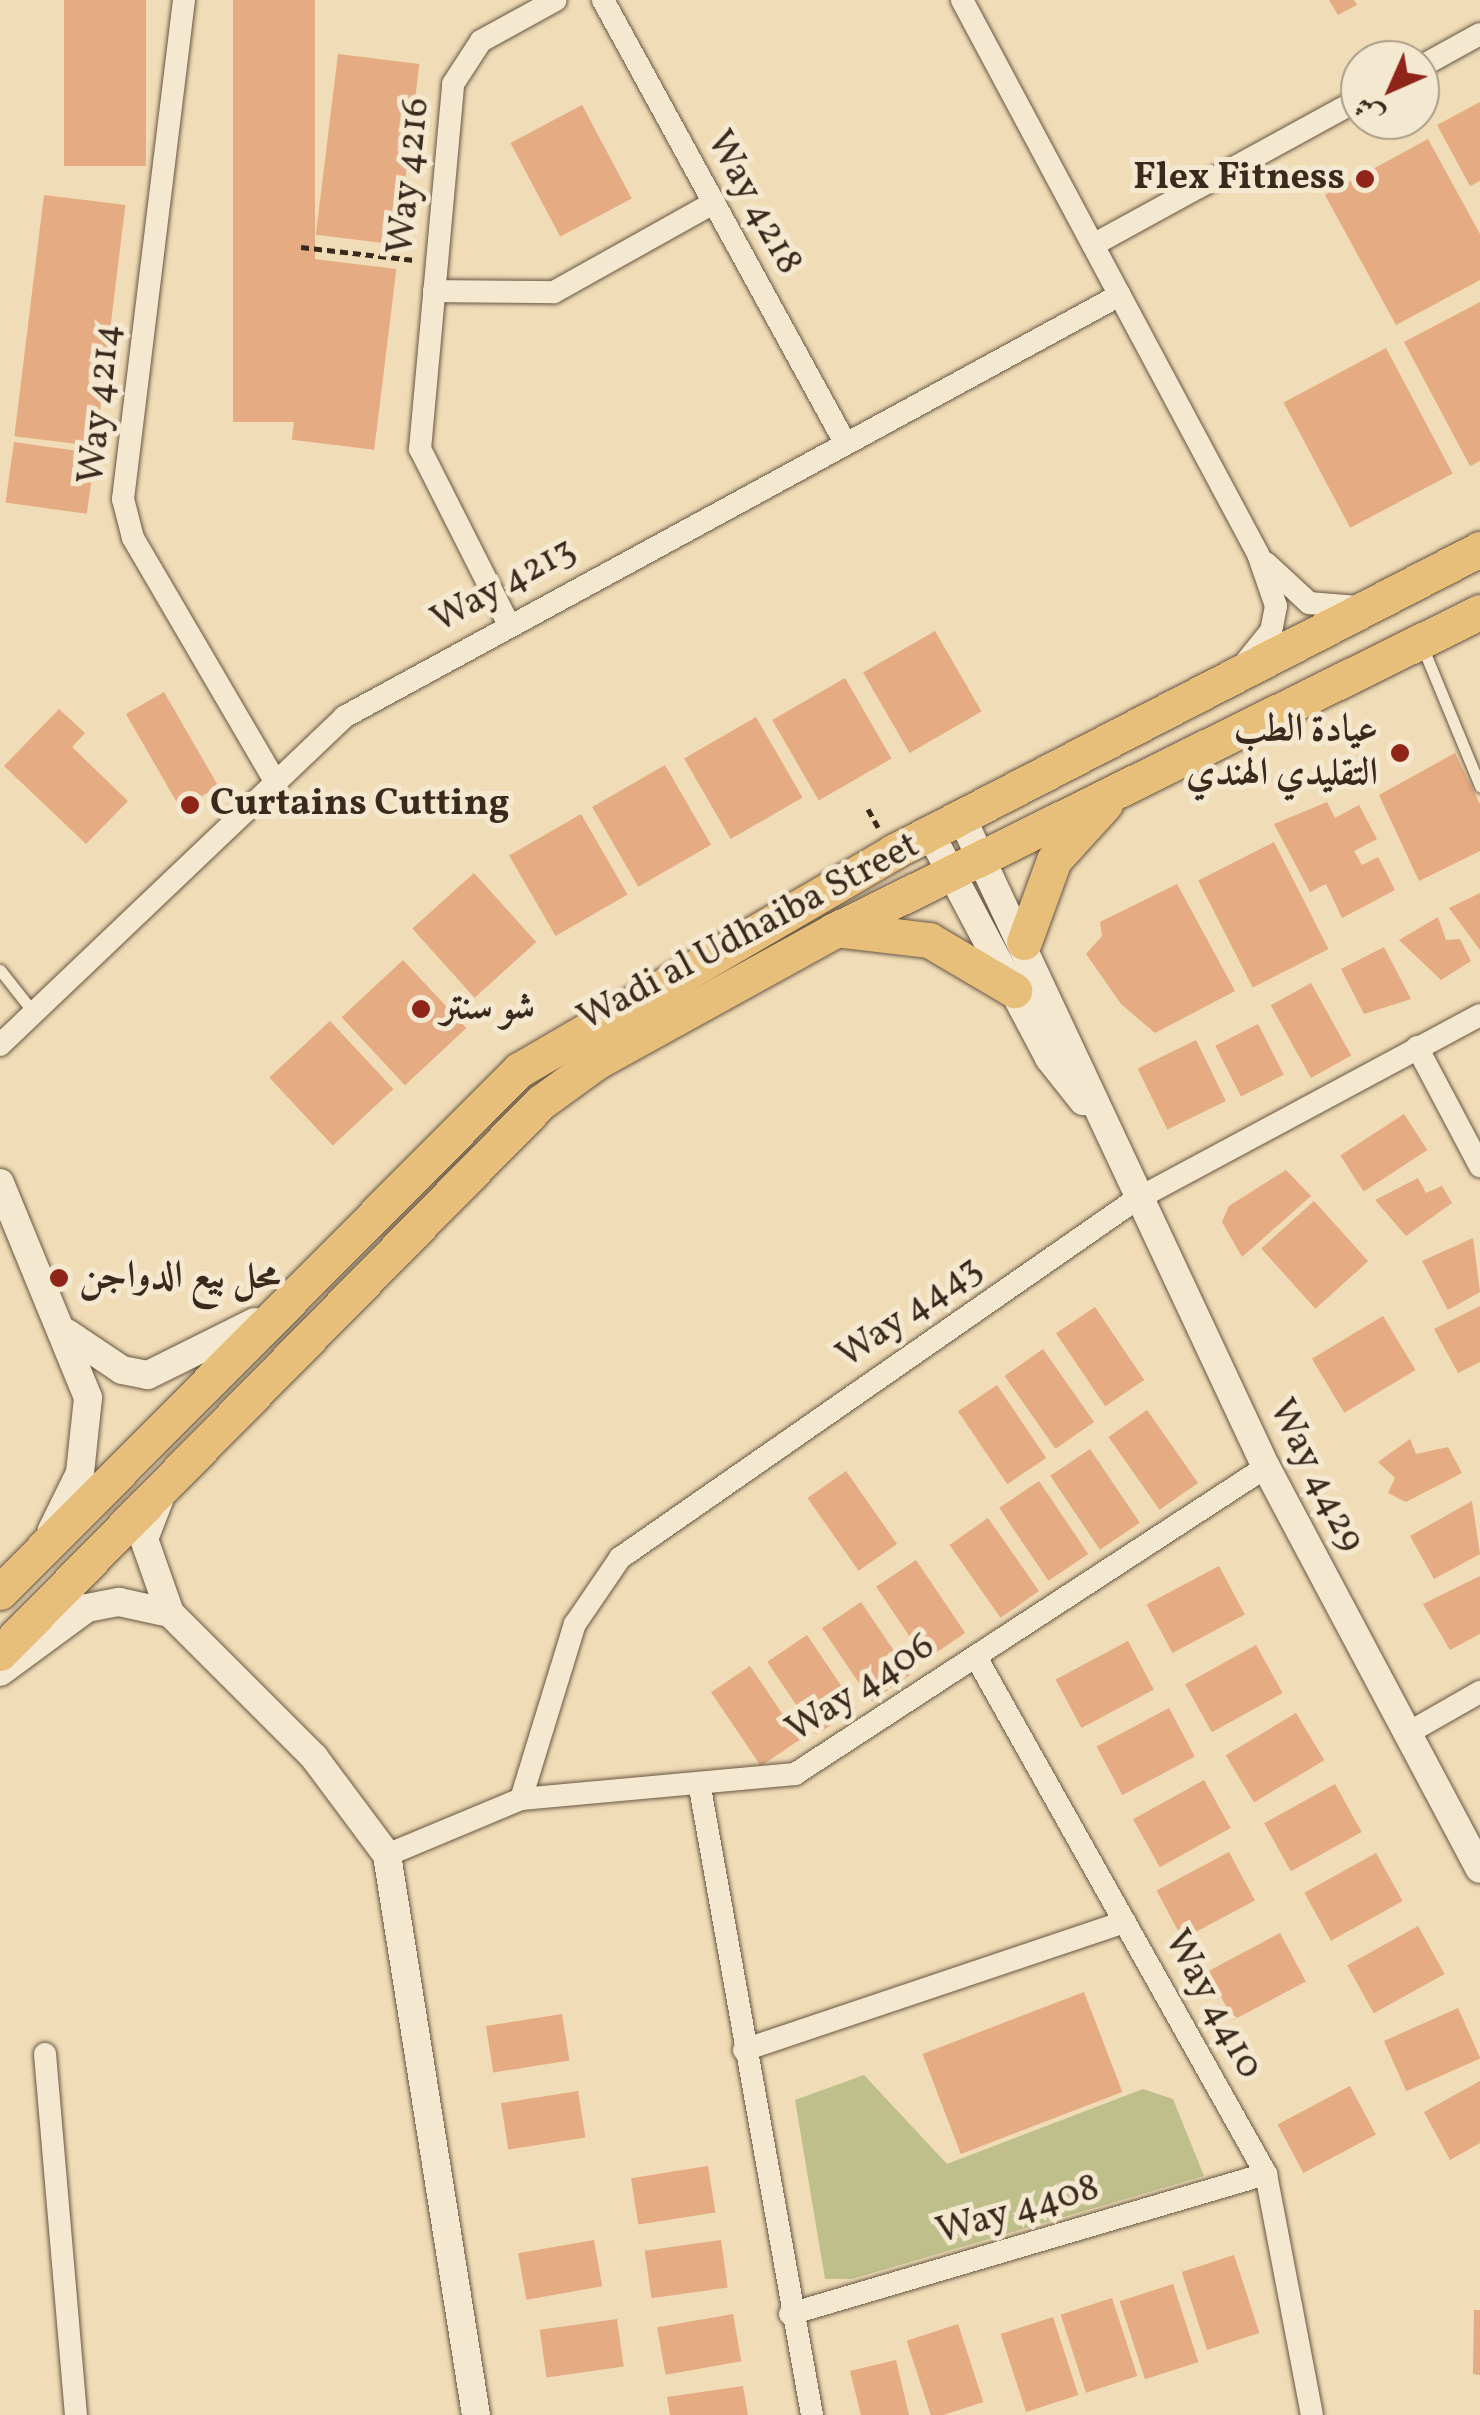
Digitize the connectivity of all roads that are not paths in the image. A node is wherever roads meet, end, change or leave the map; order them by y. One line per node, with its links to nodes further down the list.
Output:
1 (184, 0): 20 (street, Way 4214)
2 (556, 0): 10 (street, Way 4216)
3 (603, 0): 8 (street, Way 4218)
4 (962, 0): 9 (street)
5 (1480, 34): 6 (street)
6 (1440, 56)
7 (1340, 111): 9 (street)
8 (713, 202): 10 (street, Way 4216); 12 (street, Way 4218)
9 (1093, 245): 11 (street)
10 (434, 290): 17 (street, Way 4216)
11 (1120, 295): 12 (street, Way 4213); 14 (street)
12 (842, 439): 17 (street, Way 4213)
13 (1480, 549): 15 (main road, Wadi al Udhaiba Street)
14 (1258, 554): 15 (street); 19 (street)
15 (1366, 607): 19 (main road, Wadi al Udhaiba Street)
16 (1480, 612): 18 (main road, Wadi al Udhaiba Street)
17 (508, 624): 20 (street, Way 4213)
18 (1420, 642): 21 (lane); 22 (main road, Wadi al Udhaiba Street)
19 (1228, 678): 23 (main road, Wadi al Udhaiba Street)
20 (274, 779): 31 (street, Way 4213)
21 (1480, 786)
22 (1118, 790): 25 (main road, Wadi al Udhaiba Street); 28 (main road)
23 (961, 816): 24 (main road, Wadi al Udhaiba Street); 25 (street, Way 4429)
24 (930, 833): 26 (street, Way 4429); 39 (main road, Wadi al Udhaiba Street)
25 (983, 857): 26 (main road, Wadi al Udhaiba Street); 28 (street, Way 4429)
26 (951, 872): 27 (main road, Wadi al Udhaiba Street); 30 (street, Way 4429)
27 (832, 931): 30 (main road); 42 (main road, Wadi al Udhaiba Street)
28 (1024, 942): 35 (street, Way 4429)
29 (0, 970): 31 (lane)
30 (1014, 990): 35 (street, Way 4429)
31 (34, 1012): 33 (street, Way 4213)
32 (1480, 1015): 34 (street, Way 4443)
33 (0, 1045)
34 (1417, 1047): 36 (street); 38 (street, Way 4443)
35 (1094, 1114): 38 (street, Way 4429)
36 (1480, 1166)
37 (0, 1183): 40 (street)
38 (1135, 1200): 41 (street, Way 4429); 52 (street, Way 4443)
39 (279, 1306): 40 (street); 43 (main road, Wadi al Udhaiba Street)
40 (67, 1333): 43 (street)
41 (1266, 1467): 47 (street, Way 4406); 50 (street, Way 4429)
42 (166, 1480): 45 (street); 46 (main road, Wadi al Udhaiba Street)
43 (38, 1553): 44 (main road, Wadi al Udhaiba Street)
44 (0, 1592)
45 (170, 1613): 48 (street); 53 (street)
46 (0, 1653)
47 (976, 1657): 51 (street, Way 4406); 55 (street, Way 4410)
48 (0, 1672)
49 (1480, 1692): 50 (street)
50 (1408, 1733): 54 (street, Way 4429)
51 (700, 1788): 52 (street, Way 4406); 56 (street)
52 (521, 1799): 53 (street, Way 4406)
53 (387, 1855): 61 (street)
54 (1480, 1869)
55 (1126, 1922): 56 (street); 58 (street, Way 4410)
56 (744, 2050): 59 (street)
57 (45, 2054): 60 (street)
58 (1266, 2174): 59 (street, Way 4408); 63 (street, Way 4410)
59 (790, 2314): 62 (street)
60 (76, 2415)
61 (476, 2415)
62 (812, 2415)
63 (1312, 2415)

